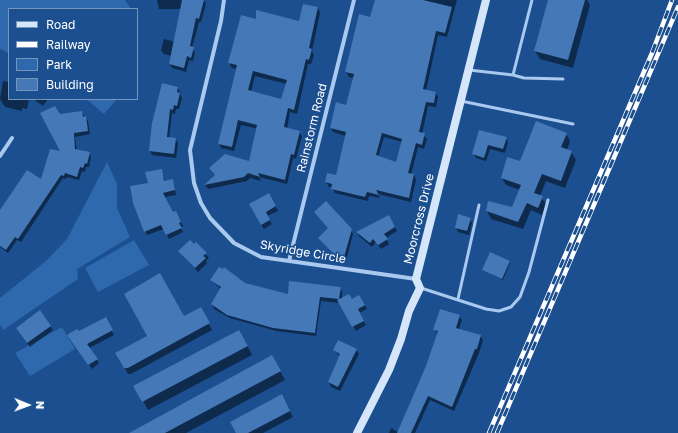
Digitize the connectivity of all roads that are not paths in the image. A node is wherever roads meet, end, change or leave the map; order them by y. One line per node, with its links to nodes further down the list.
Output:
1 (224, 0): 14 (street, Skyridge Circle)
2 (354, 0): 14 (street, Rainstorm Road)
3 (486, 0): 5 (street, Moorcross Drive)
4 (532, 0): 6 (lane)
5 (469, 70): 6 (lane); 8 (street, Moorcross Drive)
6 (513, 75): 7 (lane)
7 (563, 79)
8 (462, 101): 9 (lane); 15 (street, Moorcross Drive)
9 (572, 124)
10 (12, 138): 11 (street)
11 (0, 156)
12 (548, 200): 17 (lane)
13 (478, 205): 17 (lane)
14 (288, 261): 15 (street, Skyridge Circle)
15 (416, 279): 16 (street, Moorcross Drive)
16 (420, 288): 17 (lane); 18 (street)
17 (458, 299)
18 (357, 433)

